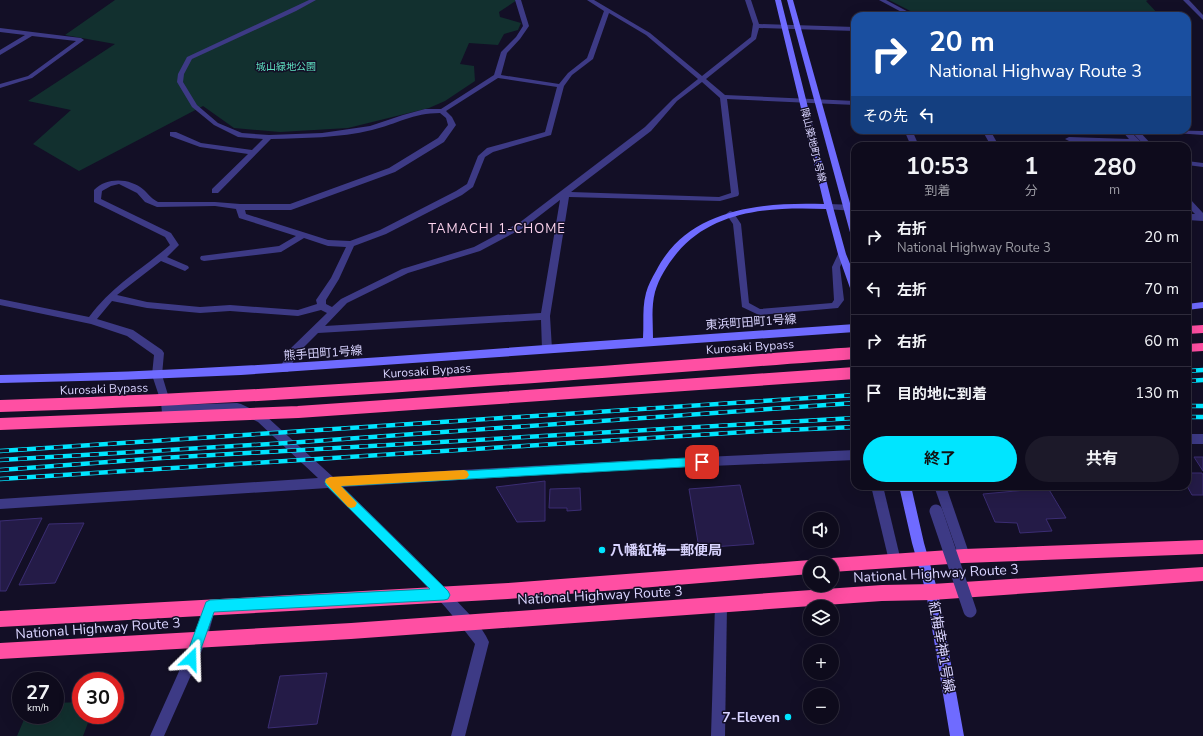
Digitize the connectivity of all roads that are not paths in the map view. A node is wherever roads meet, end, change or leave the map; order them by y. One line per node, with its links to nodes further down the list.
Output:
1 (312, 0): 33 (street)
2 (518, 0): 19 (street)
3 (590, 0): 9 (street)
4 (748, 0): 12 (street)
5 (778, 0): 13 (street, 陣山築地町1号線)
6 (790, 0): 14 (street, 陣山築地町1号線)
7 (882, 0): 10 (street)
8 (1186, 0): 11 (street)
9 (607, 10): 20 (street); 22 (street)
10 (905, 12)
11 (1203, 18)
12 (757, 26): 13 (street); 20 (street)
13 (784, 26): 14 (street); 24 (street, 陣山築地町1号線)
14 (797, 27): 15 (street); 25 (street, 陣山築地町1号線)
15 (851, 28)
16 (0, 30): 17 (street)
17 (31, 34): 18 (street); 21 (street)
18 (0, 52)
19 (497, 76): 22 (street); 27 (street)
20 (702, 78): 23 (street); 42 (street)
21 (0, 86)
22 (561, 86): 51 (street)
23 (723, 97): 24 (street); 42 (street)
24 (804, 101): 25 (street); 45 (street, 陣山築地町1号線)
25 (819, 101): 26 (street); 46 (street, 陣山築地町1号線)
26 (851, 102)
27 (442, 111): 33 (street); 44 (street)
28 (1191, 132): 29 (street)
29 (1203, 133)
30 (173, 134): 38 (street)
31 (1129, 134): 36 (street)
32 (1138, 134): 37 (street)
33 (269, 137): 38 (street)
34 (1071, 142): 35 (street)
35 (1120, 142)
36 (1136, 142)
37 (1145, 142)
38 (253, 152): 41 (street)
39 (1191, 164): 40 (street)
40 (1203, 165)
41 (215, 191)
42 (565, 194): 62 (street); 63 (street)
43 (1191, 205): 49 (street)
44 (240, 207): 50 (street); 53 (street)
45 (829, 207): 46 (street); 47 (street); 52 (street, 陣山築地町1号線)
46 (851, 207)
47 (730, 214): 52 (street); 69 (street)
48 (1191, 217): 49 (street)
49 (1202, 217)
50 (304, 235): 51 (street); 54 (street)
51 (351, 244): 60 (street)
52 (842, 254): 56 (street, 陣山築地町1号線)
53 (162, 258): 55 (street); 57 (street)
54 (204, 258)
55 (185, 268)
56 (851, 278)
57 (110, 297): 60 (street); 64 (street)
58 (0, 302): 64 (street)
59 (1203, 305): 61 (street)
60 (322, 306): 62 (street)
61 (1191, 306)
62 (333, 312): 67 (street)
63 (545, 316): 67 (street); 72 (street)
64 (91, 321): 76 (street)
65 (851, 328): 69 (street, 東浜町田町1号線)
66 (1203, 329): 68 (highway)
67 (314, 330): 74 (street)
68 (1191, 330)
69 (648, 341): 72 (street, 熊手田町1号線)
70 (1203, 347): 71 (highway)
71 (1191, 348)
72 (547, 349): 74 (street, 熊手田町1号線)
73 (851, 353): 78 (highway, Kurosaki Bypass, bridge)
74 (284, 369): 76 (street, 熊手田町1号線)
75 (851, 372): 79 (highway, bridge)
76 (157, 375): 77 (street, 熊手田町1号線); 83 (street)
77 (0, 379)
78 (0, 406)
79 (0, 424)
80 (1191, 439): 81 (street)
81 (1203, 439)
82 (851, 455): 83 (street)
83 (330, 482): 87 (street); 97 (street)
84 (878, 490): 92 (street)
85 (906, 490): 91 (street)
86 (941, 490): 90 (street)
87 (0, 504)
88 (936, 511): 100 (street, bridge)
89 (1203, 547): 90 (highway, National Highway Route 3)
90 (964, 556): 91 (highway, National Highway Route 3)
91 (922, 559): 92 (highway, National Highway Route 3); 96 (street, 紅梅幸神1号線)
92 (895, 561): 93 (highway, National Highway Route 3)
93 (839, 565)
94 (803, 568): 97 (highway, National Highway Route 3)
95 (1203, 574): 96 (highway, National Highway Route 3)
96 (932, 592): 98 (highway, National Highway Route 3); 108 (street, 紅梅幸神1号線)
97 (444, 595): 99 (highway, National Highway Route 3); 102 (street)
98 (721, 605): 102 (highway, National Highway Route 3); 107 (street)
99 (210, 606): 101 (highway, National Highway Route 3); 103 (street)
100 (970, 611)
101 (0, 619)
102 (467, 622): 103 (highway, National Highway Route 3); 106 (street)
103 (200, 639): 104 (highway, National Highway Route 3); 105 (street)
104 (0, 651)
105 (157, 736)
106 (458, 736)
107 (718, 736)
108 (957, 736)

